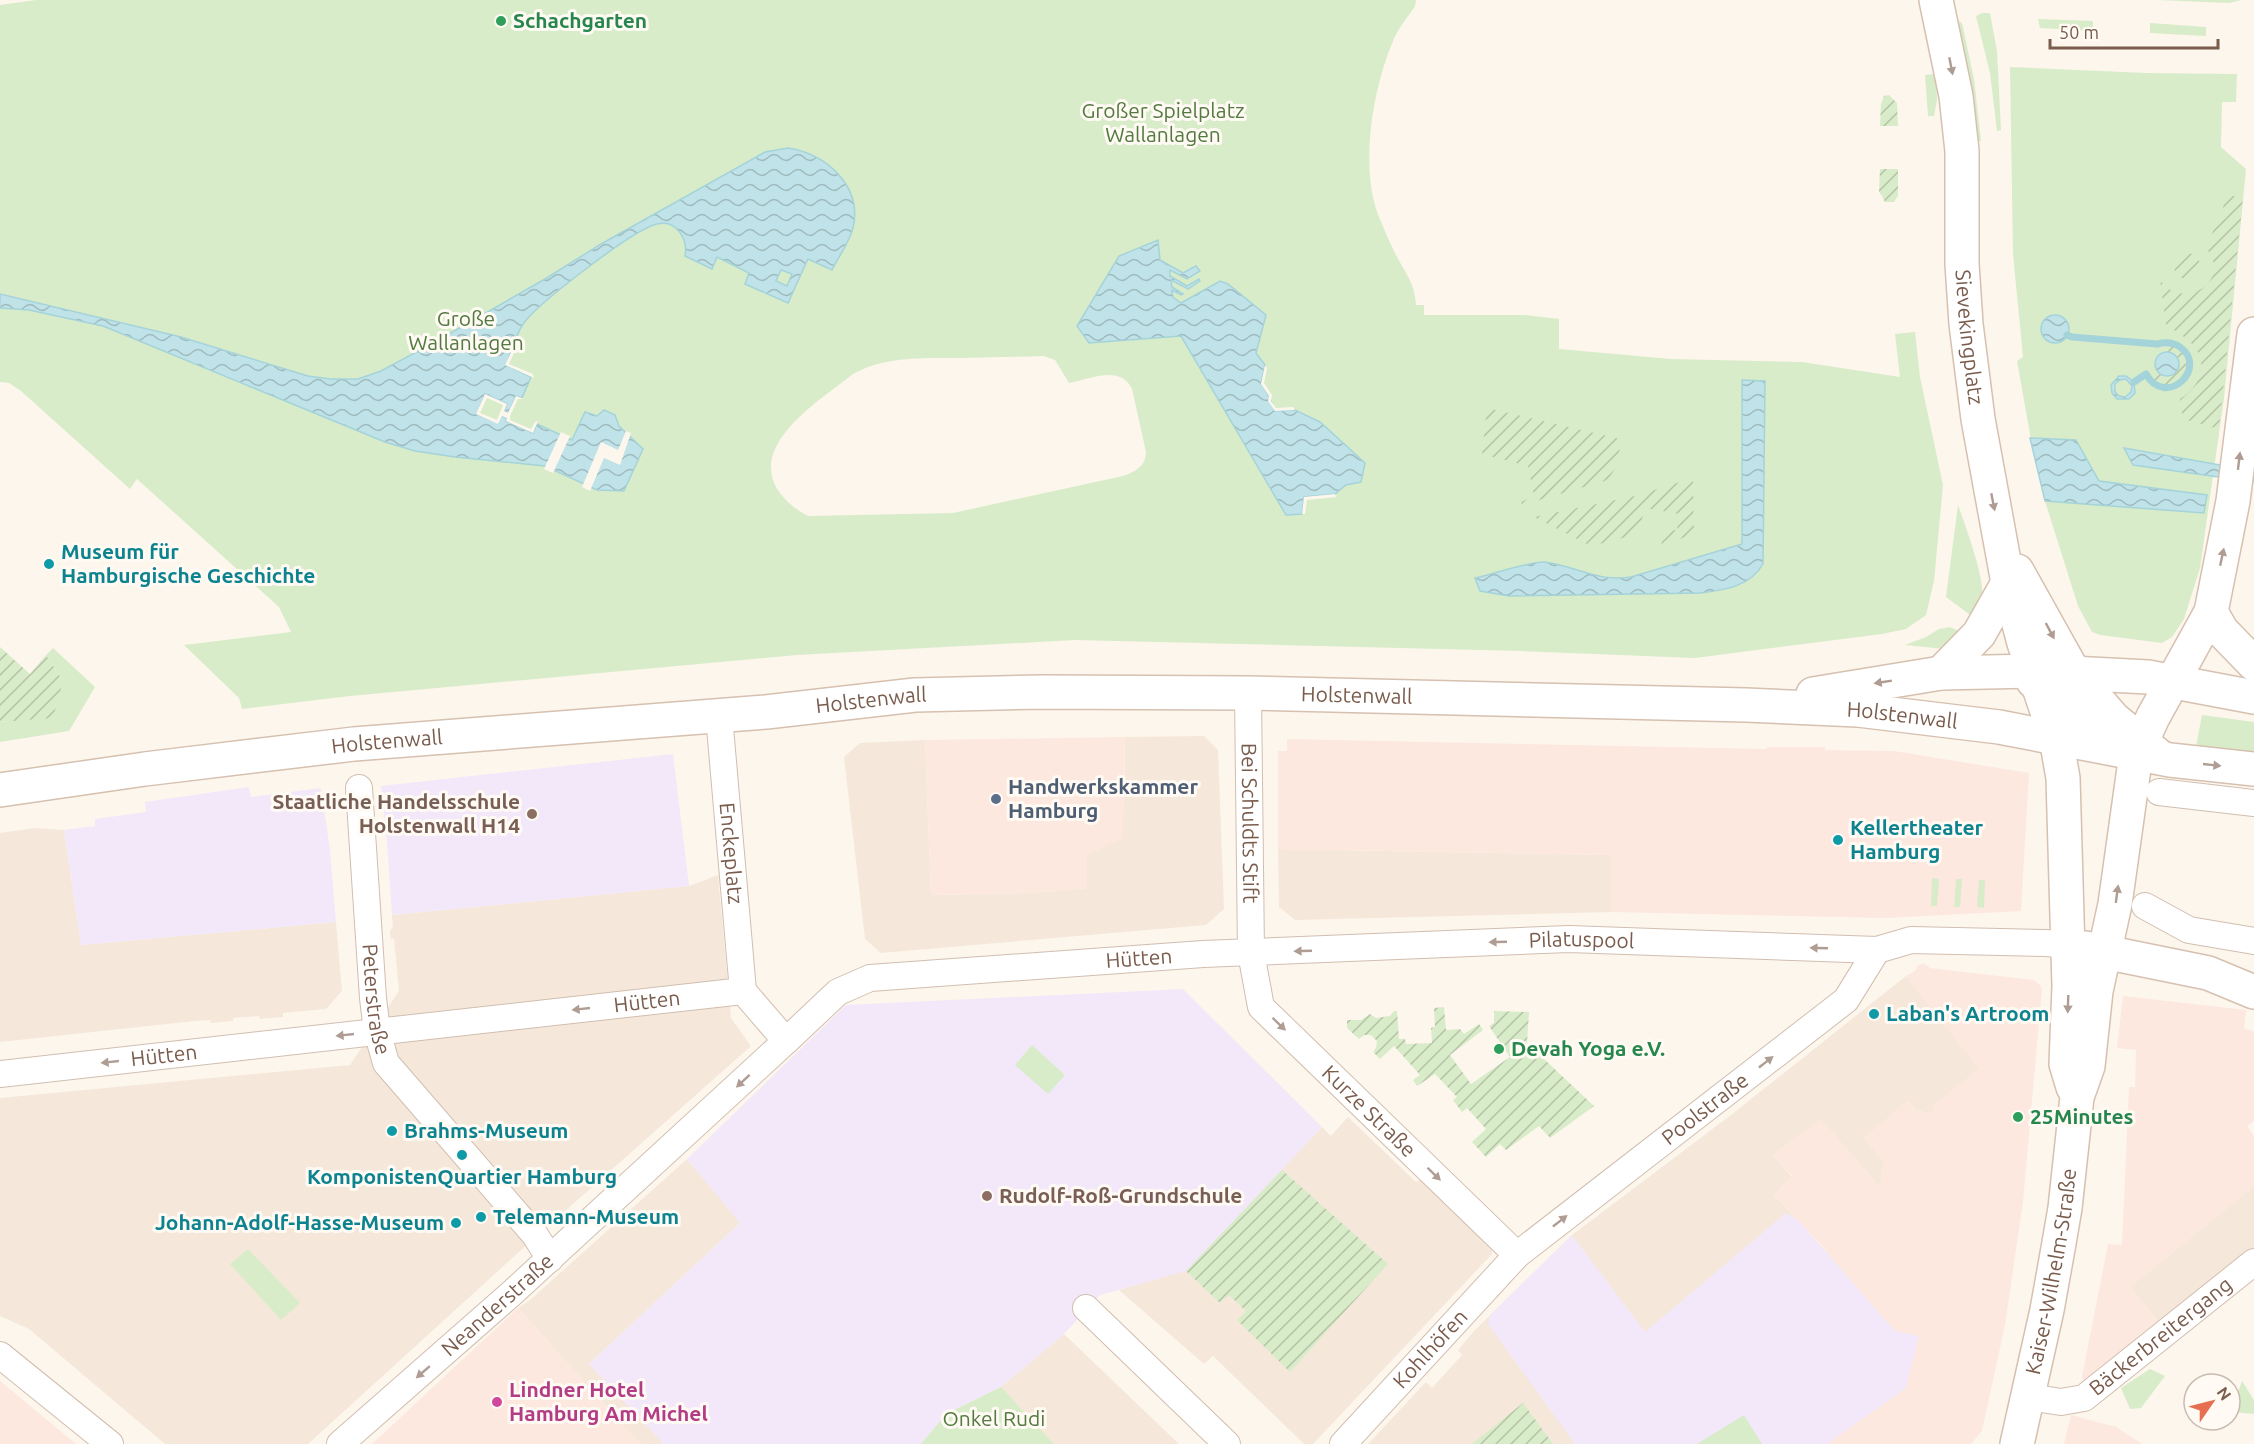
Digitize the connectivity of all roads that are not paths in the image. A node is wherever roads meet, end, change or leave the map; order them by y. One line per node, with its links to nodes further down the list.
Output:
1 (1936, 0): 3 (main road, Sievekingplatz, one-way to 3)
2 (2254, 334): 5 (main road, one-way to 2)
3 (2001, 543): 4 (main road, Sievekingplatz); 8 (main road, one-way to 8)
4 (2008, 583): 7 (main road); 9 (main road, Sievekingplatz)
5 (2204, 625): 6 (main road); 10 (main road)
6 (2254, 664)
7 (1941, 673): 9 (main road, Holstenwall); 13 (main road, Holstenwall, one-way to 13)
8 (2074, 674): 9 (main road, Holstenwall); 10 (main road, Holstenwall); 15 (main road)
9 (2027, 675): 15 (main road)
10 (2171, 686): 12 (main road, Holstenwall); 15 (main road); 16 (main road, Kaiser-Wilhelm-Straße)
11 (1248, 693): 13 (main road, Holstenwall); 14 (main road, Holstenwall); 27 (street, Bei Schuldts Stift)
12 (2254, 697)
13 (1746, 705): 15 (main road, Holstenwall)
14 (719, 716): 19 (main road, Holstenwall); 28 (street, Enckeplatz)
15 (2078, 728): 16 (main road, Holstenwall); 20 (main road); 24 (main road, Kaiser-Wilhelm-Straße)
16 (2147, 751): 17 (main road, Holstenwall, one-way to 17); 20 (main road, Kaiser-Wilhelm-Straße)
17 (2254, 769)
18 (359, 788): 30 (street, Peterstraße)
19 (0, 790)
20 (2145, 791): 21 (street); 26 (main road, Kaiser-Wilhelm-Straße, one-way to 20)
21 (2254, 803)
22 (2145, 906): 23 (street)
23 (2254, 941)
24 (2068, 945): 25 (street, Pilatuspool); 26 (main road); 33 (main road, Kaiser-Wilhelm-Straße, one-way to 33)
25 (1877, 950): 27 (street, Pilatuspool, one-way to 27); 34 (street, Poolstraße, one-way to 25)
26 (2106, 951): 29 (main road); 33 (main road, Kaiser-Wilhelm-Straße)
27 (1251, 953): 31 (street, Hütten); 34 (street, Kurze Straße, one-way to 34)
28 (743, 991): 30 (street, Hütten, one-way to 30); 31 (street)
29 (2254, 992)
30 (377, 1031): 32 (street, Hütten, one-way to 32); 35 (street, Peterstraße)
31 (786, 1041): 35 (street, Neanderstraße, one-way to 35)
32 (0, 1074)
33 (2076, 1097): 39 (main road, Kaiser-Wilhelm-Straße)
34 (1517, 1255): 43 (street, Kohlhöfen)
35 (550, 1259): 41 (street, Neanderstraße, one-way to 41)
36 (2254, 1262): 39 (street, Bäckerbreitergang)
37 (1086, 1308): 42 (street)
38 (0, 1355): 40 (street)
39 (2029, 1396): 44 (main road, Kaiser-Wilhelm-Straße)
40 (110, 1444)
41 (340, 1444)
42 (1227, 1444)
43 (1343, 1444)
44 (2017, 1444)

